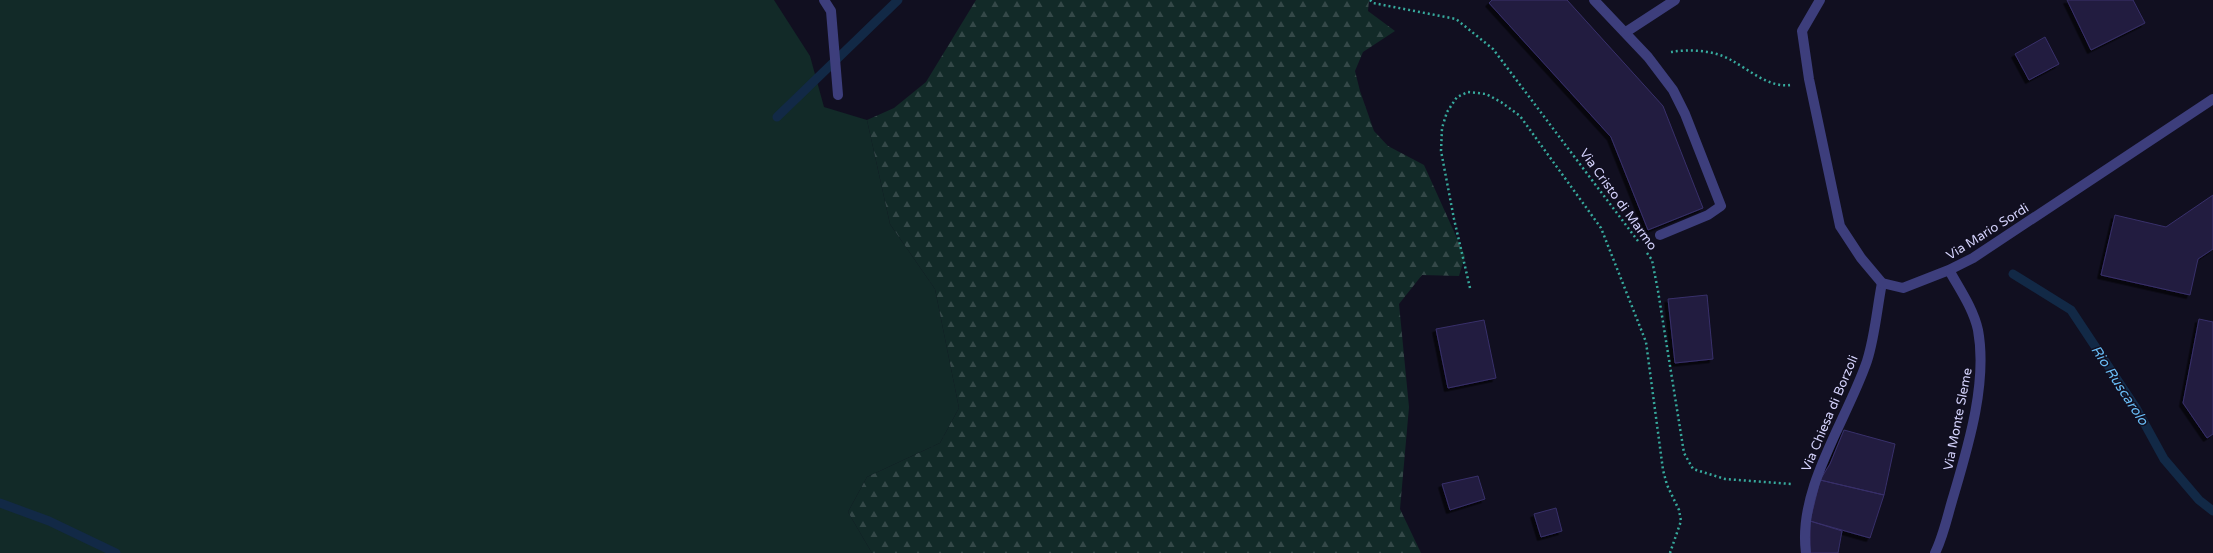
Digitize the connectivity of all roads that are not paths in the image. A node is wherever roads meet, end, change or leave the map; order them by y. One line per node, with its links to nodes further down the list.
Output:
1 (824, 0): 6 (street)
2 (1594, 0): 5 (street)
3 (1675, 0): 5 (street)
4 (1820, 0): 10 (street)
5 (1626, 32): 8 (street)
6 (838, 95)
7 (2213, 99): 9 (street, Via Mario Sordi)
8 (1660, 235)
9 (1949, 270): 10 (street, Via Mario Sordi); 12 (street, Via Monte Sleme)
10 (1882, 283): 11 (street, Via Chiesa di Borzoli)
11 (1806, 553)
12 (1935, 553)

